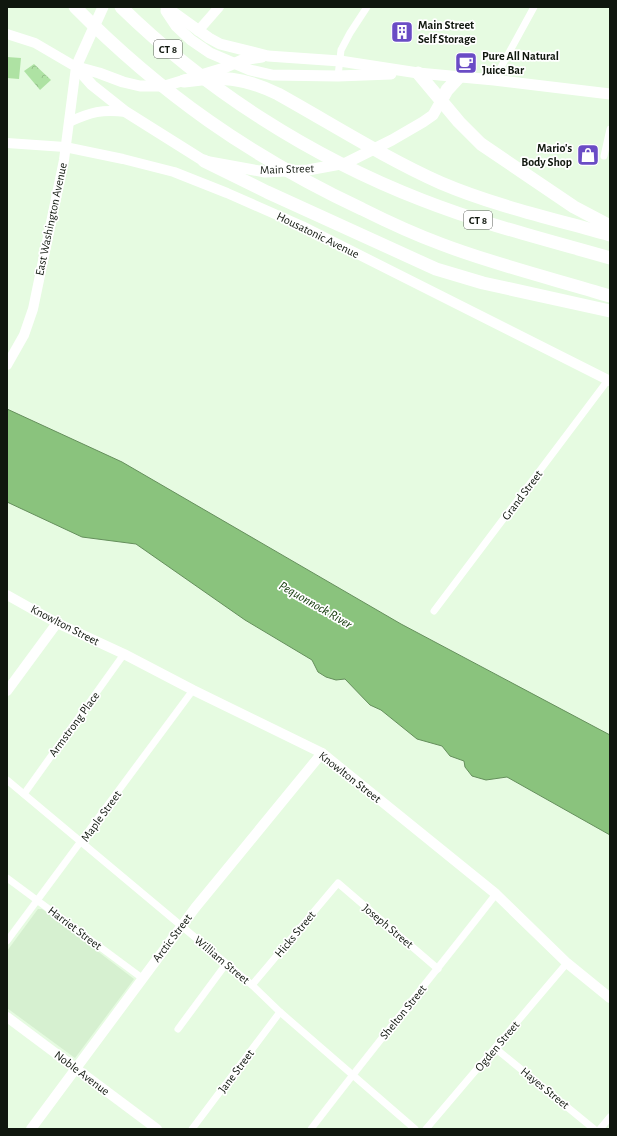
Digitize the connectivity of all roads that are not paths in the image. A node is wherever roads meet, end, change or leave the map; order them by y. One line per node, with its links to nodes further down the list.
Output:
1 (75, 7): 31 (highway, CT 8)
2 (103, 7): 13 (main road)
3 (121, 7): 30 (highway, CT 8)
4 (165, 7): 8 (main road, Main Street); 12 (main road, Main Street)
5 (219, 7): 8 (main road)
6 (367, 7): 11 (street)
7 (534, 7): 18 (street)
8 (198, 31): 10 (main road, Main Street)
9 (7, 34): 13 (main road, Main Street)
10 (268, 56): 11 (main road, Main Street); 12 (main road, Main Street)
11 (340, 61): 14 (main road, Main Street); 15 (street)
12 (234, 63): 15 (main road, Main Street); 17 (main road, Main Street)
13 (76, 67): 17 (main road, Main Street); 21 (main road, Main Street); 22 (main road, East Washington Avenue)
14 (418, 73): 15 (main road, Main Street); 16 (main road, Main Street); 20 (highway)
15 (338, 76)
16 (459, 77): 18 (main road, Main Street); 20 (highway)
17 (184, 80): 29 (highway)
18 (494, 80): 19 (main road, Main Street)
19 (610, 94)
20 (441, 101): 27 (main road, Main Street); 28 (highway)
21 (126, 112): 22 (main road, Main Street); 27 (main road, Main Street)
22 (69, 122): 25 (main road, East Washington Avenue)
23 (610, 129): 26 (street)
24 (7, 143): 25 (main road, Housatonic Avenue)
25 (65, 147): 33 (main road, East Washington Avenue); 34 (main road, Housatonic Avenue)
26 (604, 156)
27 (204, 161): 32 (highway)
28 (610, 226)
29 (610, 235)
30 (610, 258)
31 (610, 296)
32 (610, 311)
33 (7, 365)
34 (609, 380): 36 (street, Grand Street)
35 (7, 595): 37 (main road, Knowlton Street)
36 (434, 611)
37 (57, 623): 38 (main road, Knowlton Street); 40 (main road)
38 (124, 654): 39 (main road, Knowlton Street); 43 (street, Armstrong Place)
39 (193, 690): 41 (main road, Knowlton Street); 44 (street, Maple Street)
40 (7, 691)
41 (322, 753): 47 (main road, Knowlton Street); 49 (main road, Arctic Street)
42 (7, 780): 43 (street, William Street)
43 (24, 794): 44 (street, William Street)
44 (80, 843): 48 (street, Maple Street); 49 (street, William Street)
45 (7, 878): 48 (street, Harriet Street)
46 (338, 883): 53 (street, Joseph Street); 55 (street, Hicks Street)
47 (496, 894): 51 (main road, Knowlton Street); 53 (street, Shelton Street)
48 (38, 900): 50 (street, Maple Street); 54 (street, Harriet Street)
49 (181, 926): 52 (street, William Street); 54 (main road, Arctic Street)
50 (7, 941)
51 (567, 963): 56 (main road, Knowlton Street); 60 (street, Ogden Street)
52 (226, 964): 55 (street, William Street); 59 (street)
53 (438, 969): 62 (street, Shelton Street)
54 (142, 978): 61 (main road, Arctic Street)
55 (252, 985): 57 (street, William Street)
56 (610, 998)
57 (280, 1012): 62 (street, William Street); 66 (street, Jane Street)
58 (7, 1017): 61 (main road, Noble Avenue)
59 (178, 1029)
60 (495, 1048): 69 (street, Ogden Street); 70 (street, Hayes Street)
61 (76, 1068): 64 (main road, Arctic Street); 65 (main road, Noble Avenue)
62 (352, 1074): 67 (street, Shelton Street); 68 (street, William Street)
63 (610, 1118): 71 (street)
64 (31, 1129)
65 (157, 1129)
66 (192, 1129)
67 (310, 1129)
68 (415, 1129)
69 (426, 1129)
70 (594, 1129)
71 (600, 1129)

